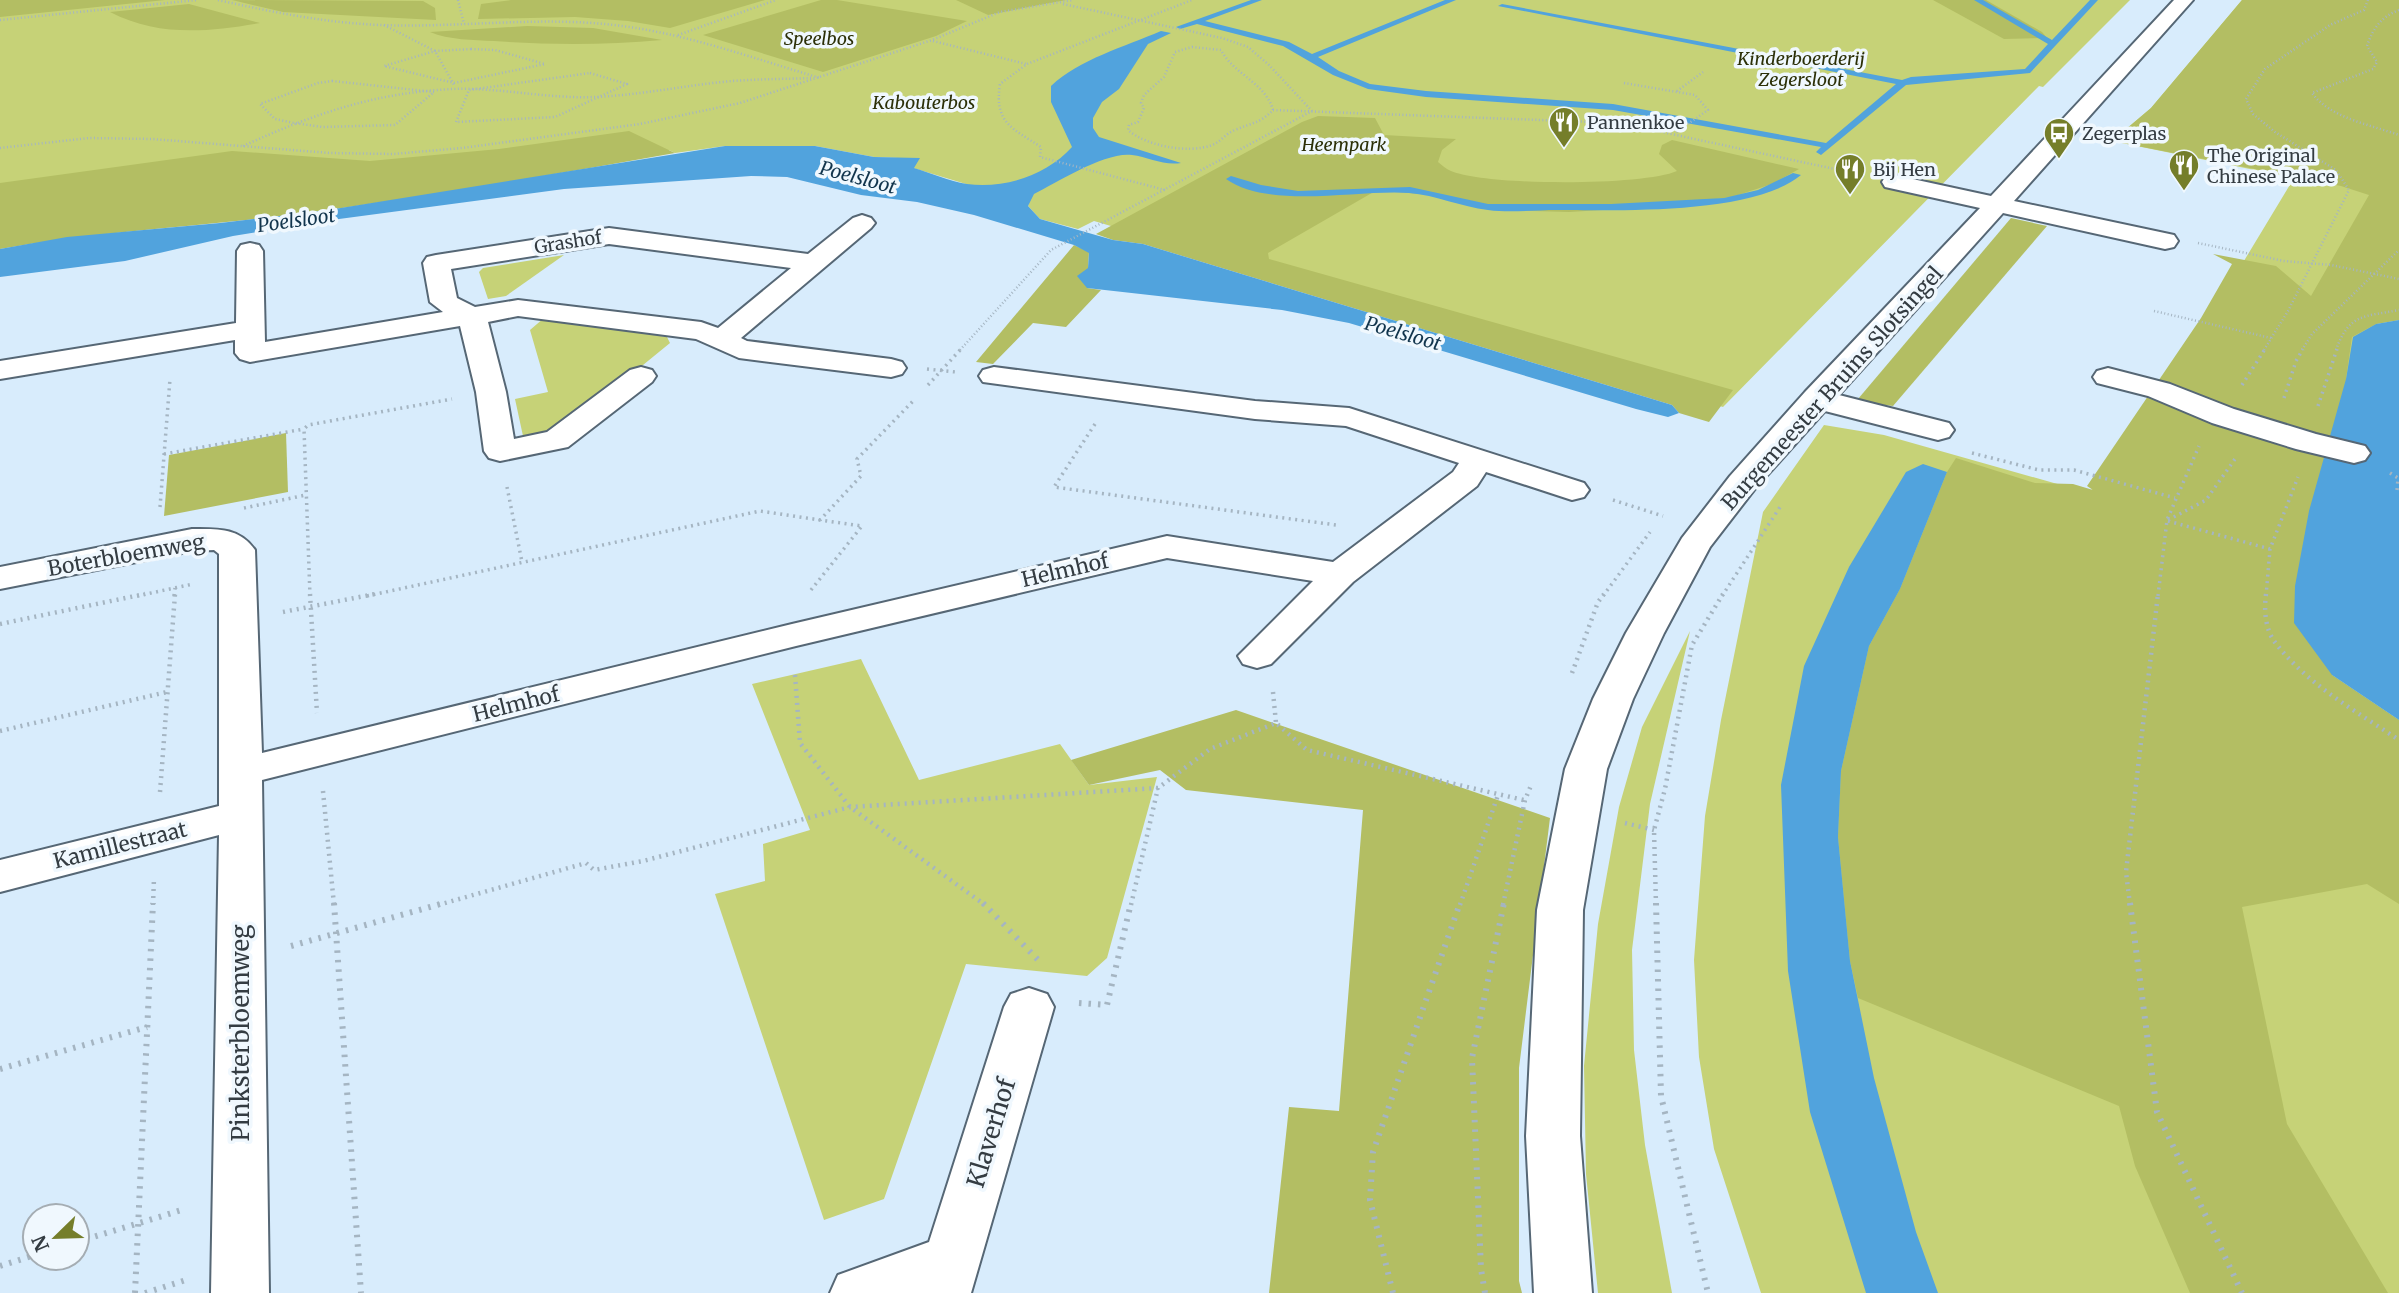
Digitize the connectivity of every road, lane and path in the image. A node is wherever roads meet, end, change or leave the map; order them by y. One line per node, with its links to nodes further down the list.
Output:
1 (197, 0): 11 (path)
2 (218, 0): 14 (path)
3 (458, 0): 13 (path)
4 (776, 0): 15 (path)
5 (1073, 0): 9 (path)
6 (1192, 0): 12 (path)
7 (2184, 0): 37 (street, Burgemeester Bruins Slotsingel)
8 (2368, 0): 42 (path)
9 (1062, 4): 12 (path); 16 (path)
10 (2399, 10): 32 (path)
11 (0, 20)
12 (1138, 20): 18 (path); 29 (path)
13 (464, 24): 14 (path); 15 (path)
14 (382, 25): 17 (path)
15 (678, 35): 20 (path)
16 (932, 40): 18 (path); 20 (path)
17 (435, 51): 21 (path); 21 (path); 21 (path)
18 (1027, 64): 36 (path)
19 (1703, 72): 26 (path)
20 (820, 78): 27 (path); 33 (path)
21 (454, 83): 23 (path)
22 (1623, 83): 26 (path)
23 (454, 89): 24 (path); 25 (path)
24 (469, 90): 27 (path); 27 (path); 27 (path)
25 (434, 92): 30 (path); 30 (path); 30 (path)
26 (1676, 92): 31 (path)
27 (596, 97)
28 (1273, 110): 28 (path); 29 (path)
29 (1312, 111): 31 (path); 36 (path)
30 (294, 124): 33 (path)
31 (1675, 133): 35 (path)
32 (2399, 135)
33 (242, 146): 34 (path)
34 (0, 148)
35 (1894, 182): 37 (street)
36 (1165, 190): 55 (path)
37 (1999, 204): 39 (street); 60 (street, Burgemeester Bruins Slotsingel)
38 (862, 223): 43 (street)
39 (2165, 241): 42 (path)
40 (2399, 250): 44 (path)
41 (250, 251): 49 (street)
42 (2311, 262): 44 (path); 50 (path)
43 (813, 263): 48 (street, Grashof); 51 (street)
44 (2374, 274): 45 (path); 62 (path)
45 (2399, 279)
46 (2399, 310): 65 (path)
47 (2154, 311): 50 (path)
48 (472, 316): 49 (street); 51 (street); 66 (street)
49 (250, 329): 52 (street)
50 (2271, 338): 61 (path)
51 (722, 339): 53 (street)
52 (173, 341): 54 (street); 68 (path)
53 (891, 368): 55 (path)
54 (0, 370)
55 (943, 370): 57 (path); 75 (path)
56 (641, 376): 66 (street)
57 (994, 376): 59 (street)
58 (2108, 377): 61 (street)
59 (1116, 391): 69 (street); 77 (path)
60 (1816, 399): 64 (street); 112 (street, Burgemeester Bruins Slotsingel)
61 (2223, 416): 62 (street); 71 (path)
62 (2259, 427): 65 (street); 76 (path)
63 (304, 429): 68 (path)
64 (1949, 440): 71 (path)
65 (2307, 442): 67 (street); 78 (path)
66 (500, 451): 79 (path)
67 (2354, 453)
68 (164, 454): 73 (path)
69 (1479, 459): 70 (street); 81 (street)
70 (1572, 489): 74 (path)
71 (2175, 498): 76 (path)
72 (1783, 503): 113 (path, Burgemeester Bruins Slotsingel)
73 (159, 513)
74 (1662, 516)
75 (820, 520): 79 (path); 86 (path)
76 (2167, 520): 78 (path); 114 (path)
77 (1340, 526)
78 (2270, 550): 90 (path)
79 (522, 562): 84 (path)
80 (238, 573): 82 (street, Boterbloemweg); 83 (path); 84 (street, Boterbloemweg)
81 (1340, 574): 86 (street, Helmhof); 87 (street)
82 (0, 578)
83 (175, 588): 85 (path); 88 (path)
84 (240, 618): 92 (street, Boterbloemweg)
85 (0, 624)
86 (792, 635): 92 (street, Helmhof); 94 (path)
87 (1257, 656)
88 (167, 692): 89 (path); 95 (path)
89 (0, 731)
90 (2399, 740)
91 (1158, 788): 93 (path); 94 (path); 98 (path)
92 (240, 793): 95 (street, Kamillestraat); 97 (street, Pinksterbloemweg)
93 (1498, 795): 110 (path); 111 (path)
94 (850, 807): 97 (path); 98 (path)
95 (156, 836): 96 (street, Kamillestraat); 99 (path)
96 (0, 876)
97 (239, 960): 101 (street, Pinksterbloemweg)
98 (1030, 1003): 106 (street, Klaverhof)
99 (148, 1027): 100 (path); 102 (path)
100 (0, 1069)
101 (239, 1192): 102 (path); 108 (street, Pinksterbloemweg)
102 (139, 1223): 103 (path); 107 (path)
103 (91, 1238)
104 (21, 1259): 105 (path)
105 (0, 1266)
106 (947, 1276): 109 (street, Klaverhof)
107 (135, 1293)
108 (240, 1293)
109 (859, 1293)
110 (1393, 1293)
111 (1485, 1293)
112 (1563, 1293)
113 (1708, 1293)
114 (2242, 1293)

